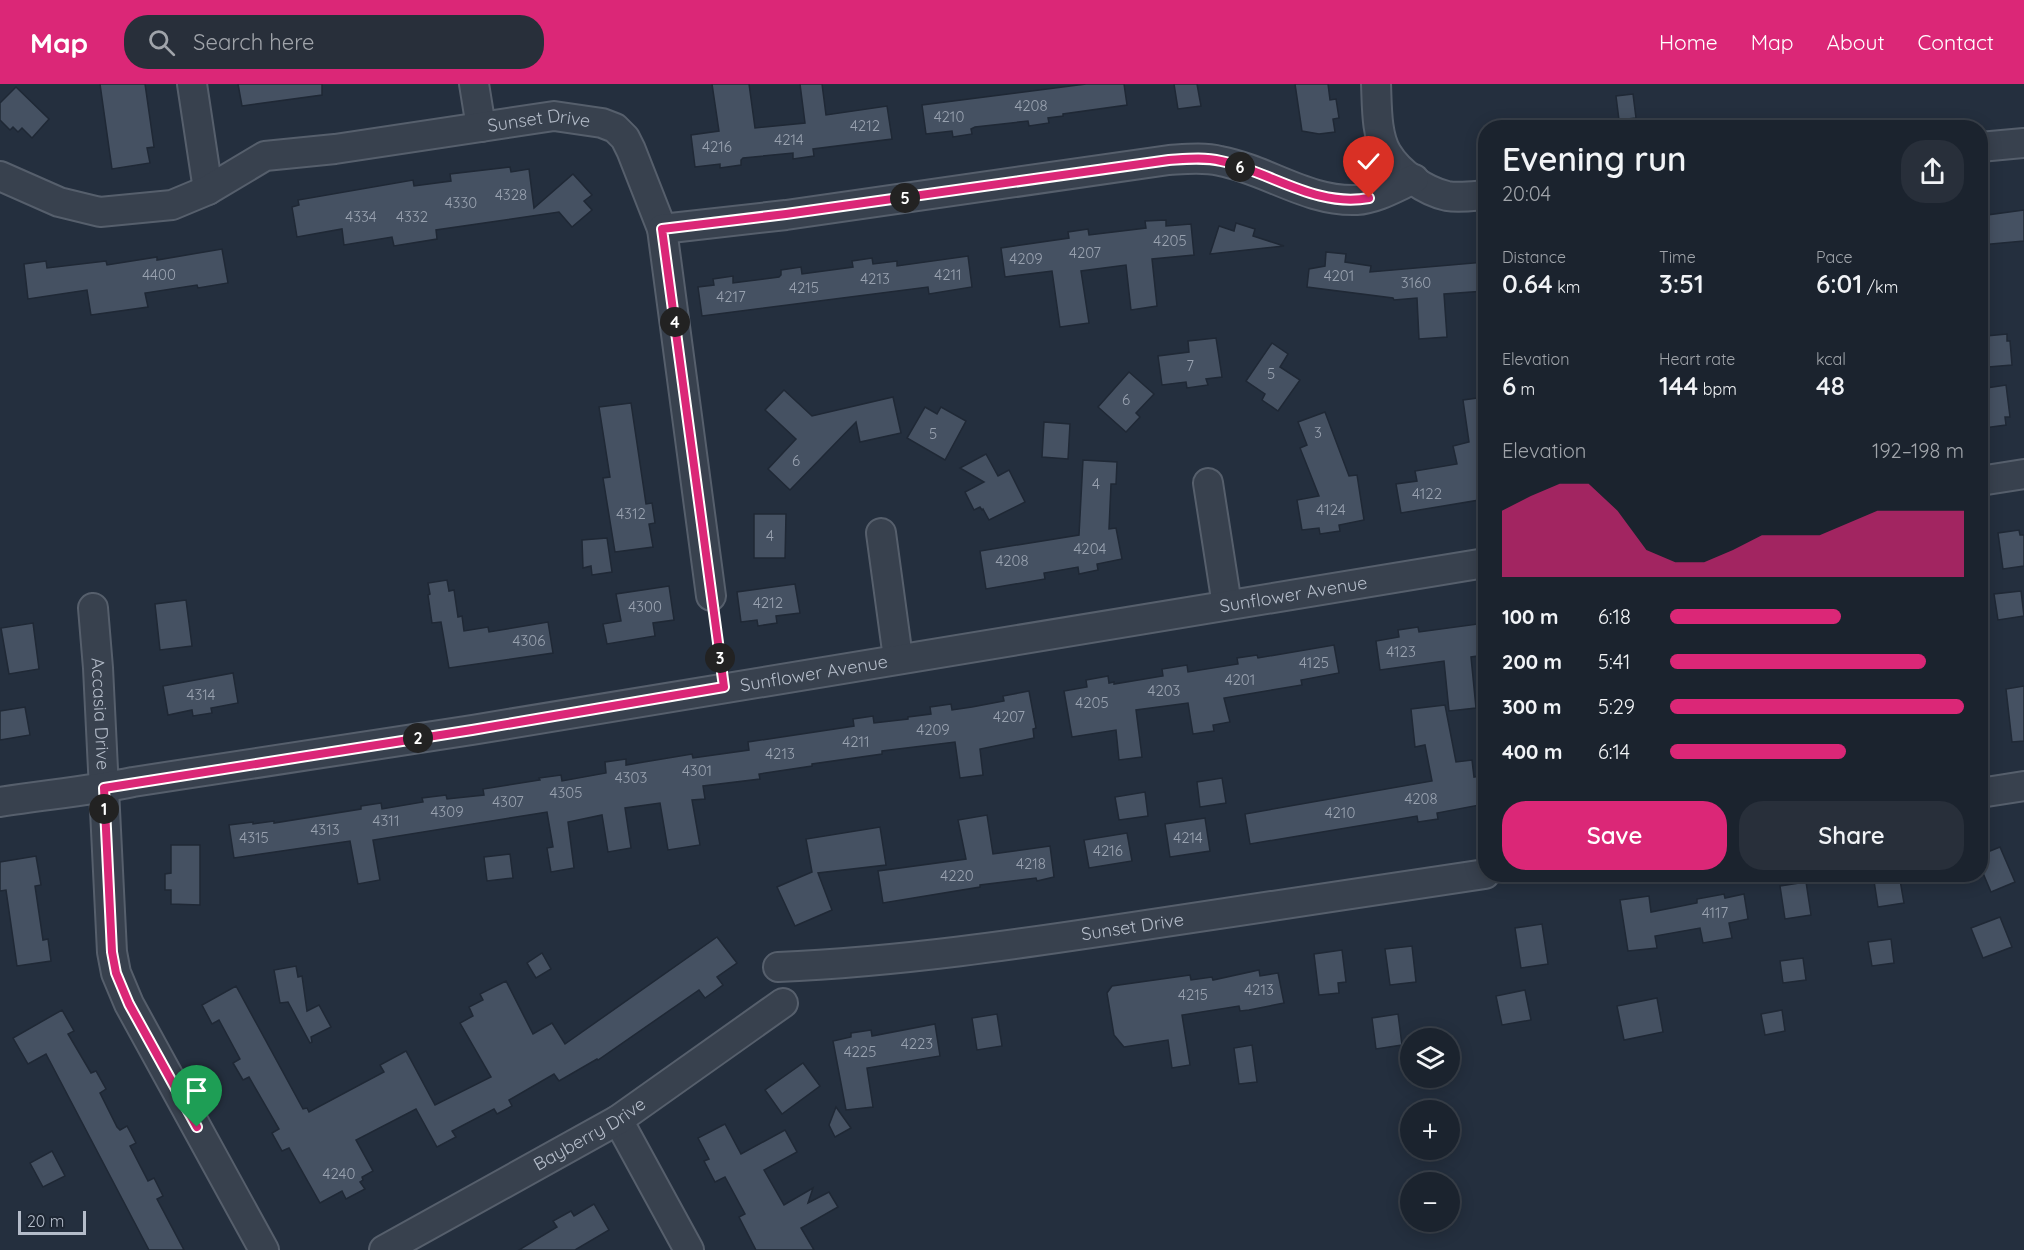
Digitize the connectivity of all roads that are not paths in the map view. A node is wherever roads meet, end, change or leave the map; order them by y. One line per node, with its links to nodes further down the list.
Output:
1 (192, 84): 9 (street)
2 (474, 84): 4 (street)
3 (1376, 84): 8 (street)
4 (481, 127): 9 (street, Sunset Drive); 11 (street, Sunset Drive)
5 (2024, 143): 6 (street)
6 (1988, 146)
7 (0, 176): 9 (street, Sunset Drive)
8 (1414, 179): 10 (street); 11 (street)
9 (208, 190)
10 (1478, 195)
11 (662, 229): 17 (street, Sunset Drive)
12 (2024, 474): 13 (street)
13 (1988, 480)
14 (1208, 483): 18 (street)
15 (881, 533): 20 (street)
16 (1478, 564): 18 (street, Sunflower Avenue)
17 (711, 596)
18 (1227, 605): 20 (street, Sunflower Avenue)
19 (93, 608): 22 (street, Accasia Drive)
20 (898, 658): 22 (street, Sunflower Avenue)
21 (2024, 786): 23 (street)
22 (104, 788): 24 (street, Sunflower Avenue); 29 (street, Accasia Drive)
23 (1988, 792)
24 (0, 802)
25 (1478, 875): 26 (street, Sunset Drive)
26 (778, 966)
27 (783, 1003): 28 (street, Bayberry Drive)
28 (618, 1120): 30 (street, Bayberry Drive); 31 (street)
29 (264, 1250)
30 (384, 1250)
31 (689, 1250)

